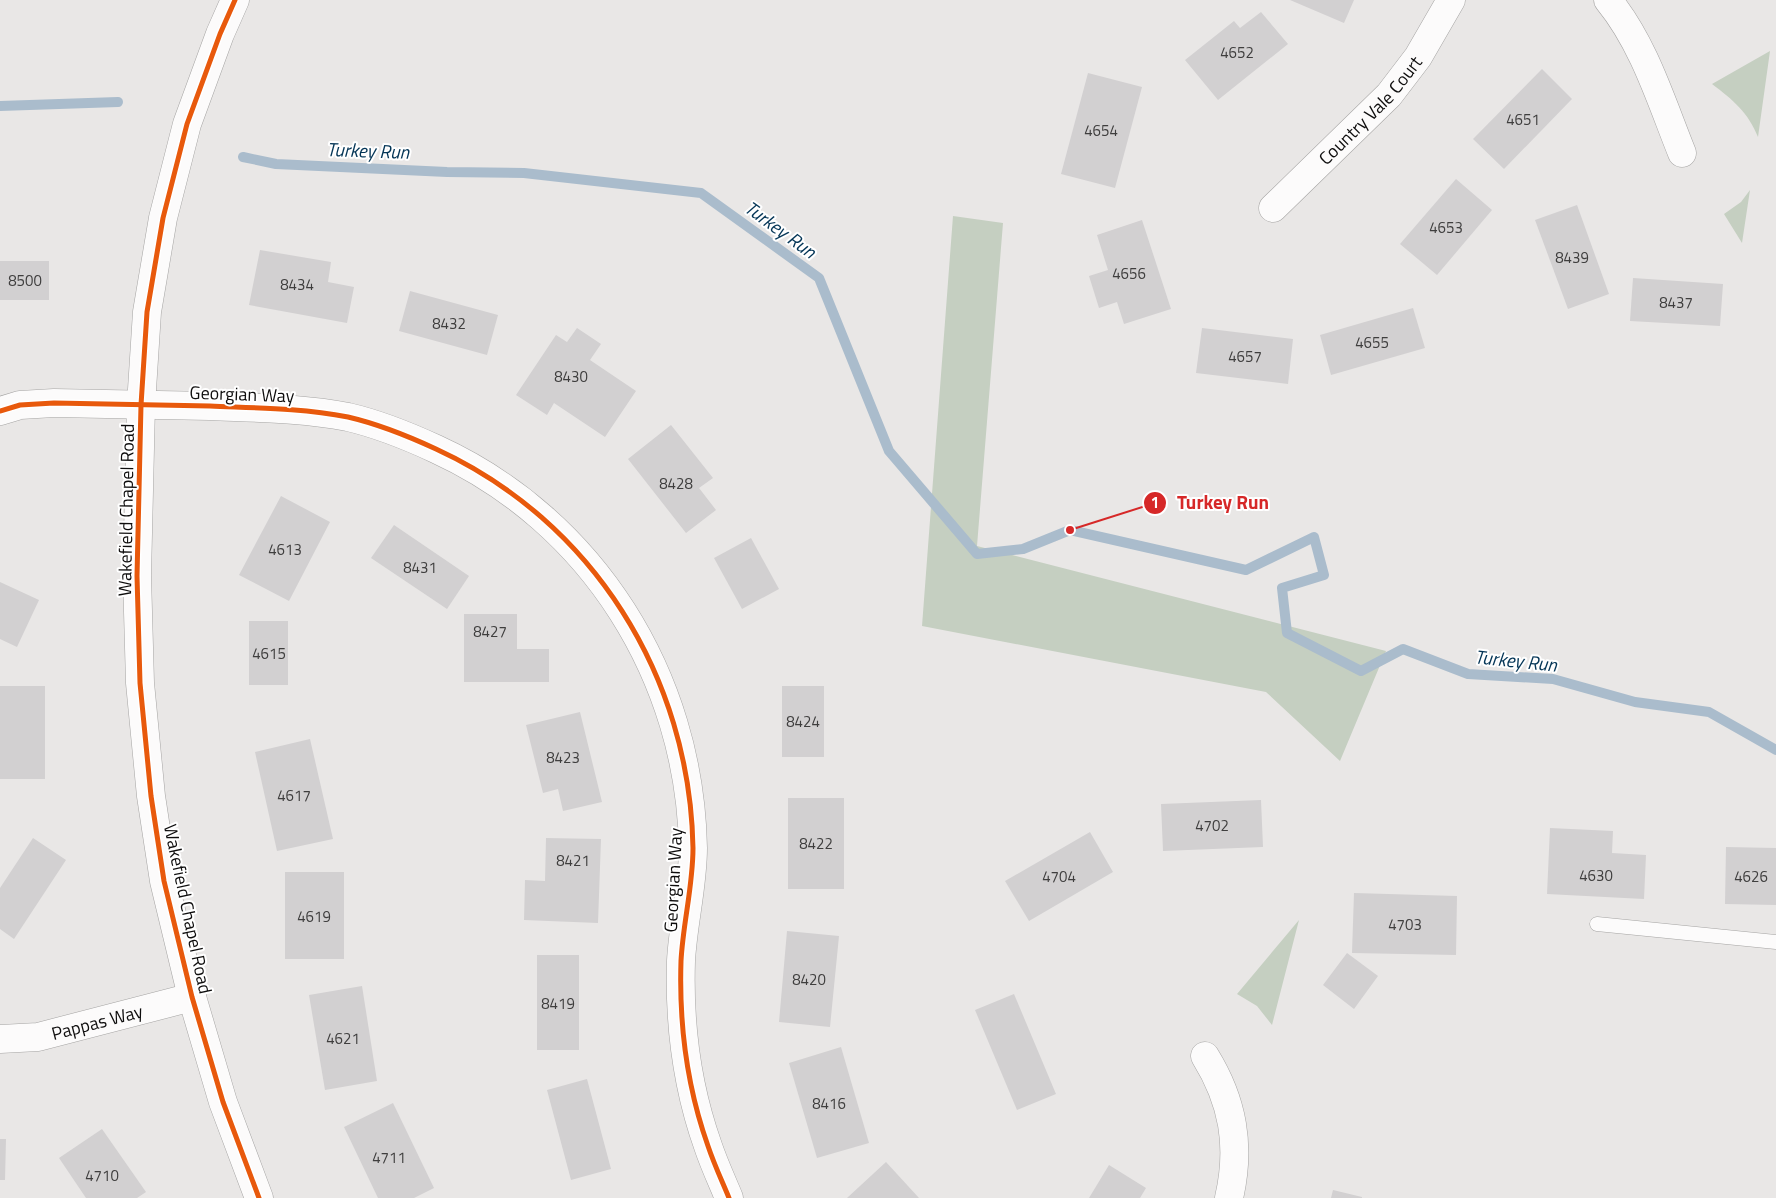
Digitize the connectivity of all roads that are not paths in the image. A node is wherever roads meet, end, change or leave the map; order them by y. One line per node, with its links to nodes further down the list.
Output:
1 (235, 0): 6 (street, Wakefield Chapel Road)
2 (1451, 0): 5 (street, Country Vale Court)
3 (1608, 0): 4 (street)
4 (1682, 153)
5 (1273, 208)
6 (141, 405): 7 (street, Georgian Way); 10 (street, Wakefield Chapel Road); 14 (street, Georgian Way)
7 (0, 411)
8 (1597, 924): 9 (lane)
9 (1776, 942)
10 (192, 997): 11 (street, Pappas Way); 13 (street, Wakefield Chapel Road)
11 (0, 1039)
12 (1205, 1056): 15 (street)
13 (259, 1198)
14 (729, 1198)
15 (1229, 1198)

